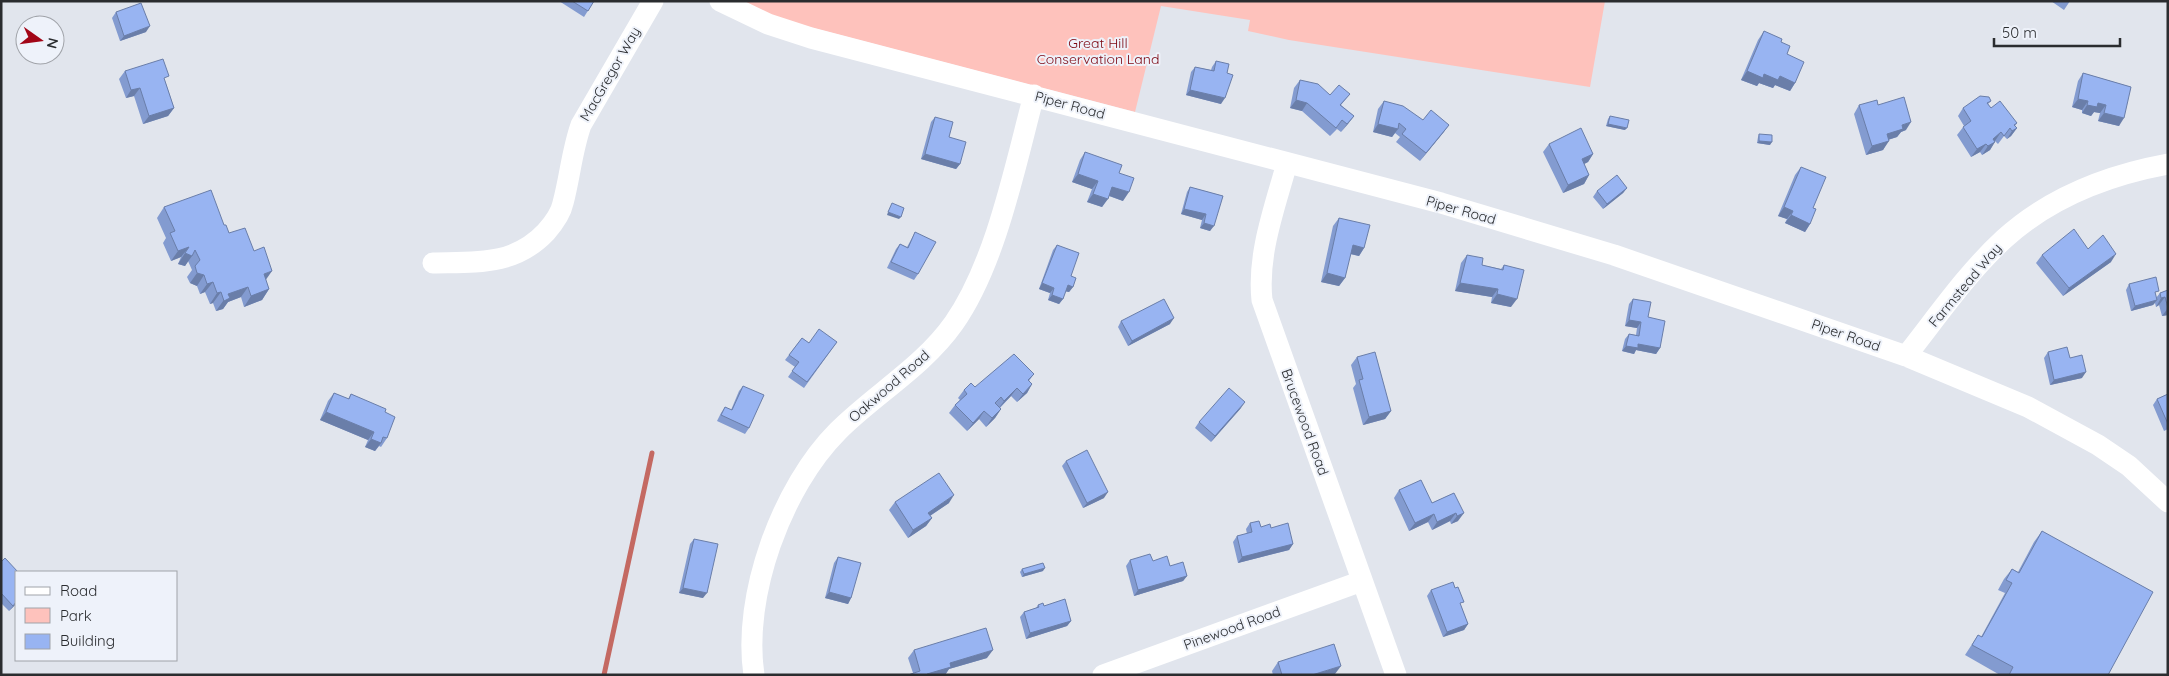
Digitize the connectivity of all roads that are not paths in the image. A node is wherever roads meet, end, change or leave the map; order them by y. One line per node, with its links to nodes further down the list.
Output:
1 (653, 1): 6 (street, MacGregor Way)
2 (720, 1): 3 (street, Piper Road)
3 (1034, 95): 4 (street, Piper Road); 10 (street, Oakwood Road)
4 (1287, 163): 7 (street, Piper Road); 9 (street, Brucewood Road)
5 (2168, 164): 7 (street, Farmstead Way)
6 (433, 263)
7 (1906, 356): 8 (street, Piper Road)
8 (2168, 502)
9 (1362, 581): 11 (street, Pinewood Road); 12 (street, Brucewood Road)
10 (754, 675)
11 (1102, 675)
12 (1396, 675)

